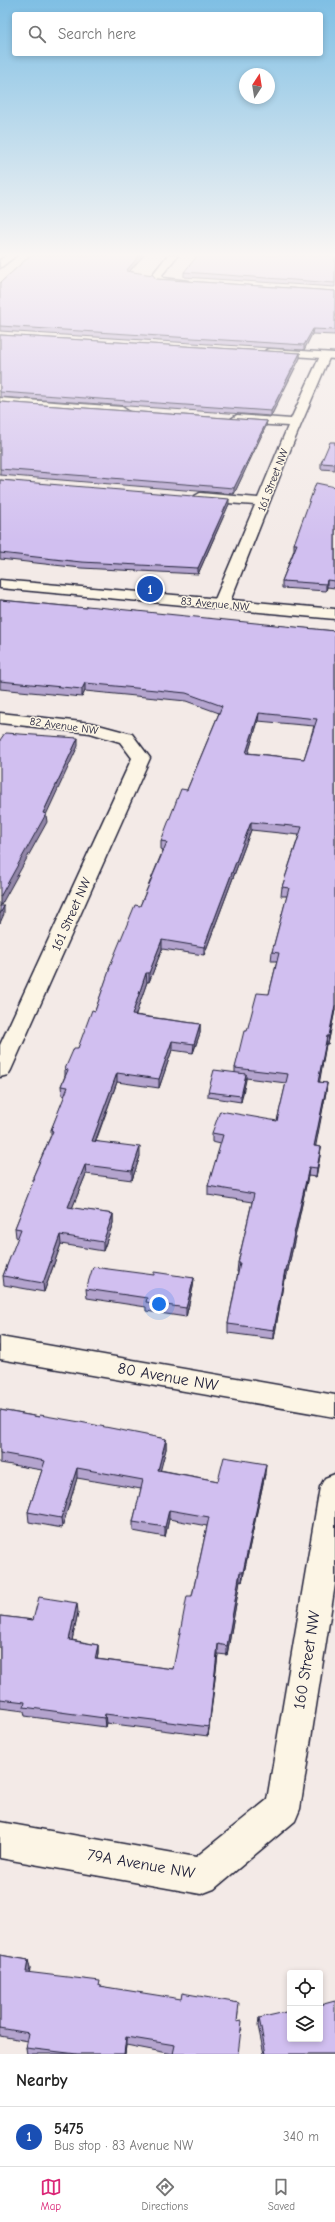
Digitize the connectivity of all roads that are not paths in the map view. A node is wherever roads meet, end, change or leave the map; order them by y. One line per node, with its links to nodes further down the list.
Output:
1 (262, 352): 2 (street)
2 (332, 356): 6 (street, 161 Street NW)
3 (0, 402): 4 (street)
4 (135, 412)
5 (223, 418): 6 (street)
6 (294, 423): 8 (street, 161 Street NW)
7 (187, 496): 8 (street)
8 (264, 502): 10 (street, 161 Street NW)
9 (0, 584): 10 (street, 83 Avenue NW)
10 (221, 604): 11 (street, 83 Avenue NW)
11 (335, 614)
12 (0, 718): 13 (street, 82 Avenue NW)
13 (141, 758): 14 (street, 161 Street NW)
14 (0, 1070)
15 (0, 1348): 16 (street, 80 Avenue NW)
16 (335, 1406)
17 (335, 1487): 18 (street, 160 Street NW)
18 (283, 1809): 19 (street, 79A Avenue NW)
19 (0, 1840)

